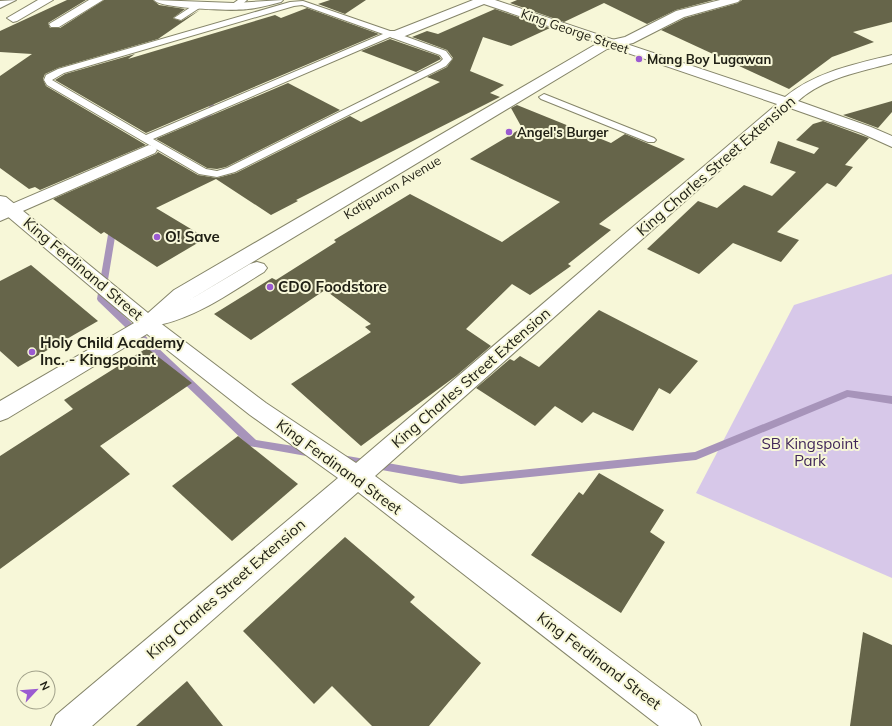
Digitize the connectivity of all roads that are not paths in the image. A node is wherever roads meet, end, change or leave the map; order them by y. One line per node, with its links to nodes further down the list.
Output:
1 (10, 0): 9 (street)
2 (47, 0): 12 (street)
3 (98, 0): 14 (street)
4 (160, 0): 10 (street)
5 (243, 0): 11 (lane)
6 (276, 0): 11 (street)
7 (483, 0): 15 (street); 16 (street, King George Street)
8 (734, 0): 16 (street, Katipunan Avenue)
9 (0, 5)
10 (200, 5): 11 (street); 13 (lane)
11 (234, 7)
12 (13, 18)
13 (178, 18)
14 (55, 24)
15 (394, 34): 22 (lane); 22 (lane); 22 (lane)
16 (622, 44): 18 (street, Katipunan Avenue); 19 (street, King George Street); 24 (street, Katipunan Avenue)
17 (892, 59): 19 (street, King Charles Street Extension)
18 (544, 97): 20 (lane); 24 (street, Katipunan Avenue)
19 (789, 103): 21 (street, King George Street); 26 (street, King Charles Street Extension)
20 (651, 140)
21 (892, 142)
22 (151, 145): 23 (street)
23 (4, 209): 24 (street, King Ferdinand Street)
24 (148, 324): 25 (street, Katipunan Avenue); 26 (street, King Ferdinand Street)
25 (0, 412)
26 (357, 477): 27 (street, King Charles Street Extension); 28 (street, King Ferdinand Street)
27 (67, 726)
28 (684, 726)

